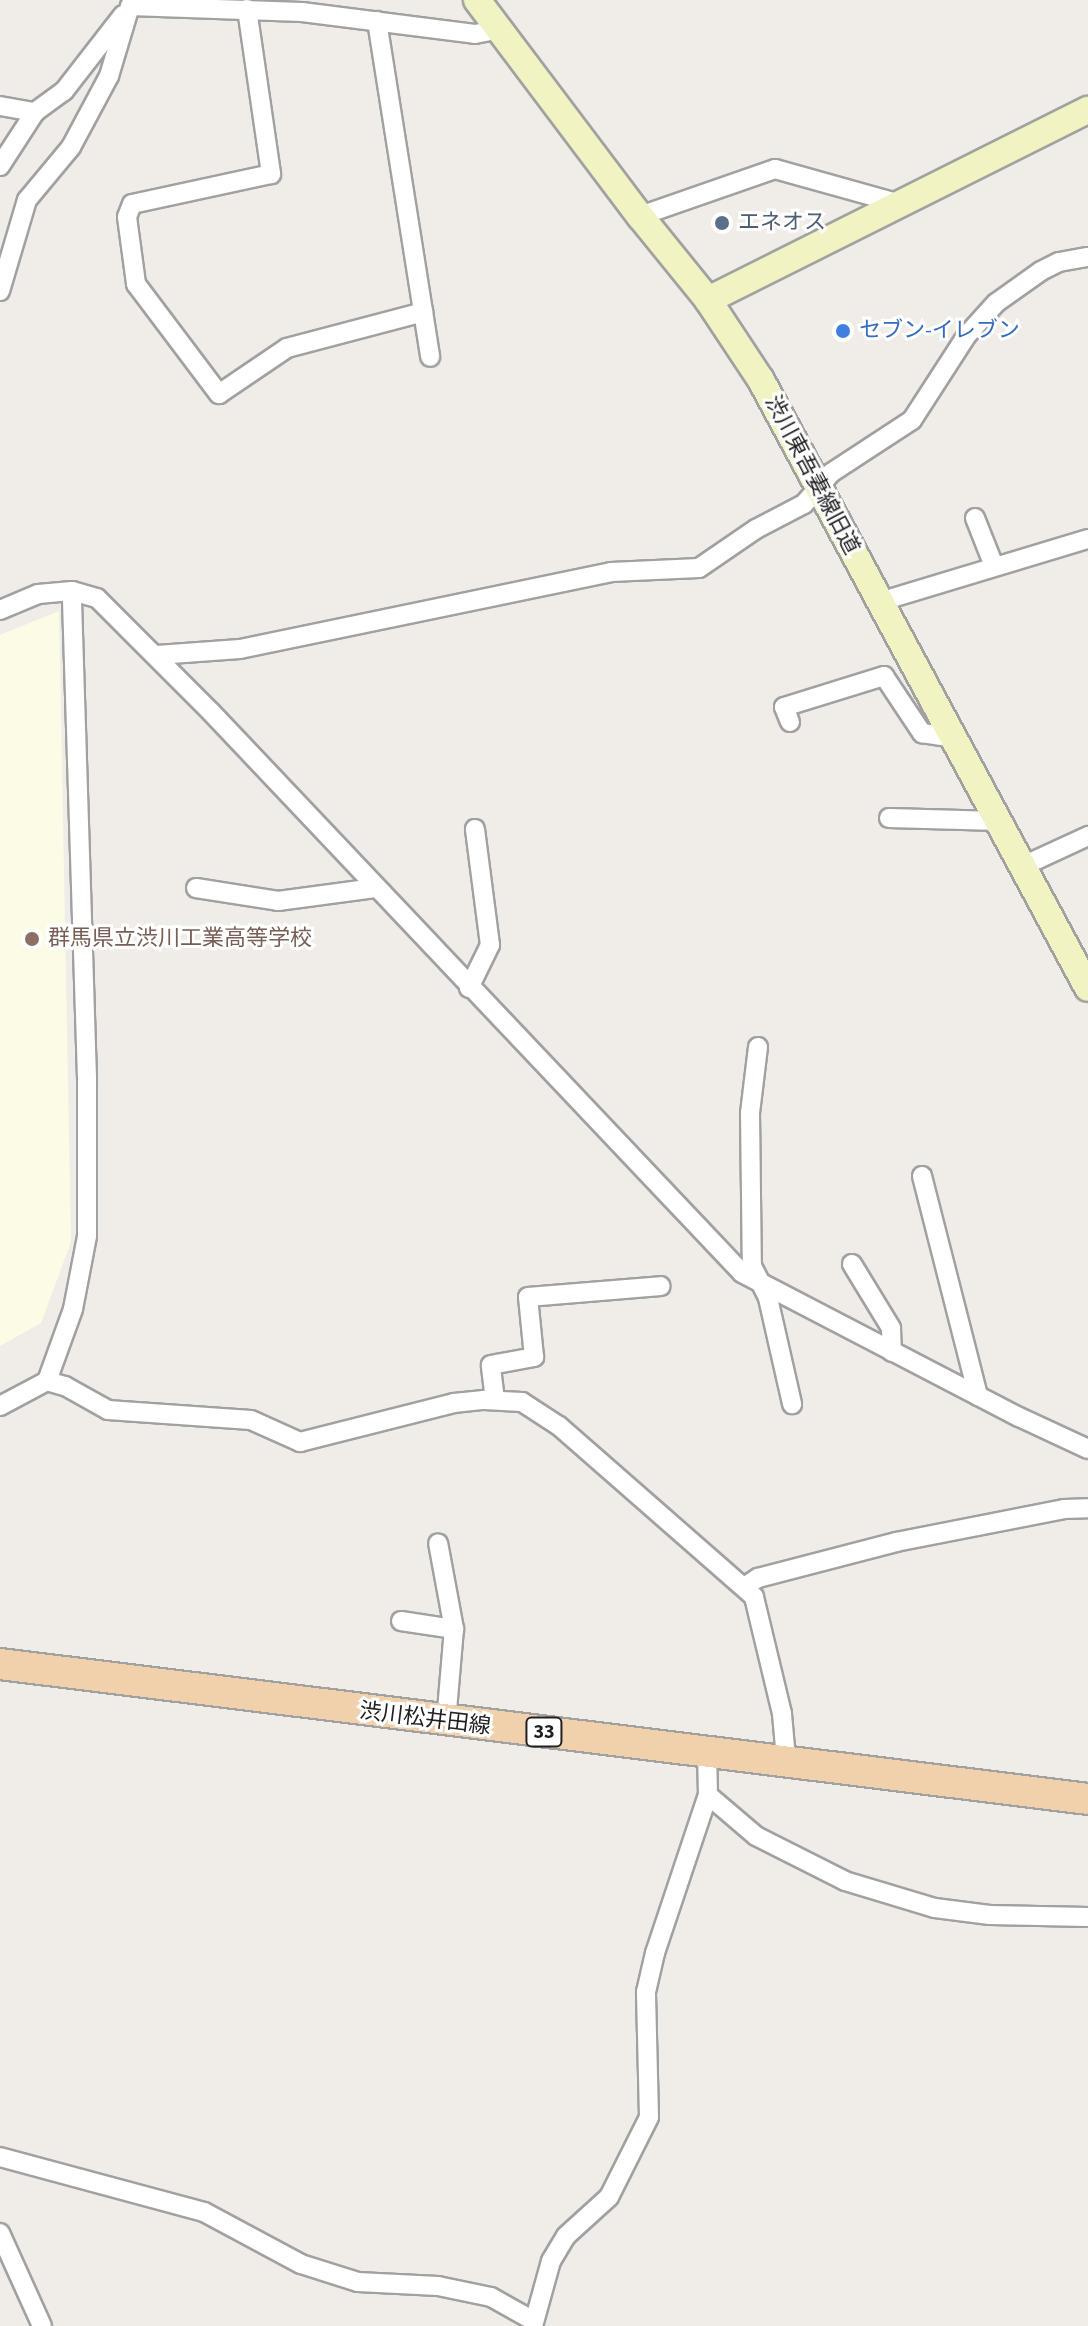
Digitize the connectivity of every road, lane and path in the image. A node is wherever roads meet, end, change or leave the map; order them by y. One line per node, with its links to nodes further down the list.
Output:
1 (477, 0): 5 (street, 渋川東吾妻線旧道)
2 (130, 6): 3 (street); 8 (street); 13 (street)
3 (247, 9): 4 (street); 15 (street)
4 (377, 21): 5 (street); 15 (street)
5 (500, 29): 11 (street, 渋川東吾妻線旧道)
6 (0, 106): 8 (street)
7 (1088, 110): 10 (street)
8 (35, 112): 9 (street)
9 (0, 166)
10 (897, 203): 11 (street); 14 (street)
11 (640, 216): 14 (street, 渋川東吾妻線旧道)
12 (1088, 257): 17 (street)
13 (0, 291)
14 (708, 300): 17 (street, 渋川東吾妻線旧道)
15 (423, 312): 16 (street)
16 (430, 357)
17 (818, 485): 22 (street, 渋川東吾妻線旧道); 24 (street)
18 (975, 518): 20 (street)
19 (1088, 539): 20 (street)
20 (994, 566): 22 (street)
21 (72, 591): 23 (street); 24 (street); 42 (street)
22 (879, 602): 26 (street, 渋川東吾妻線旧道)
23 (0, 610)
24 (157, 655): 33 (street)
25 (790, 722): 26 (street)
26 (955, 738): 28 (street, 渋川東吾妻線旧道)
27 (889, 818): 28 (street)
28 (999, 821): 31 (street, 渋川東吾妻線旧道)
29 (475, 829): 35 (street)
30 (1088, 836): 31 (street)
31 (1023, 866): 34 (street, 渋川東吾妻線旧道)
32 (196, 888): 33 (street)
33 (375, 888): 35 (street)
34 (1084, 972)
35 (469, 988): 40 (street)
36 (758, 1047): 40 (street)
37 (922, 1176): 43 (street)
38 (852, 1264): 41 (street)
39 (661, 1286): 44 (street)
40 (764, 1286): 41 (street); 45 (street)
41 (892, 1352): 43 (street)
42 (47, 1381): 44 (street); 46 (street)
43 (978, 1396): 47 (street)
44 (495, 1400): 50 (street)
45 (792, 1404)
46 (0, 1406)
47 (1088, 1449)
48 (1088, 1508): 50 (street)
49 (438, 1543): 52 (street)
50 (744, 1587): 56 (street)
51 (401, 1621): 52 (street)
52 (454, 1629): 54 (street)
53 (0, 1664): 54 (main road, 渋川松井田線 / 33)
54 (446, 1722): 55 (main road, 渋川松井田線 / 33)
55 (707, 1751): 56 (main road, 渋川松井田線 / 33); 57 (street)
56 (786, 1759): 58 (main road, 渋川松井田線 / 33)
57 (708, 1795): 59 (street); 62 (street)
58 (1088, 1799)
59 (1088, 1917)
60 (0, 2157): 62 (street)
61 (0, 2233): 63 (street)
62 (532, 2323)
63 (42, 2326)

